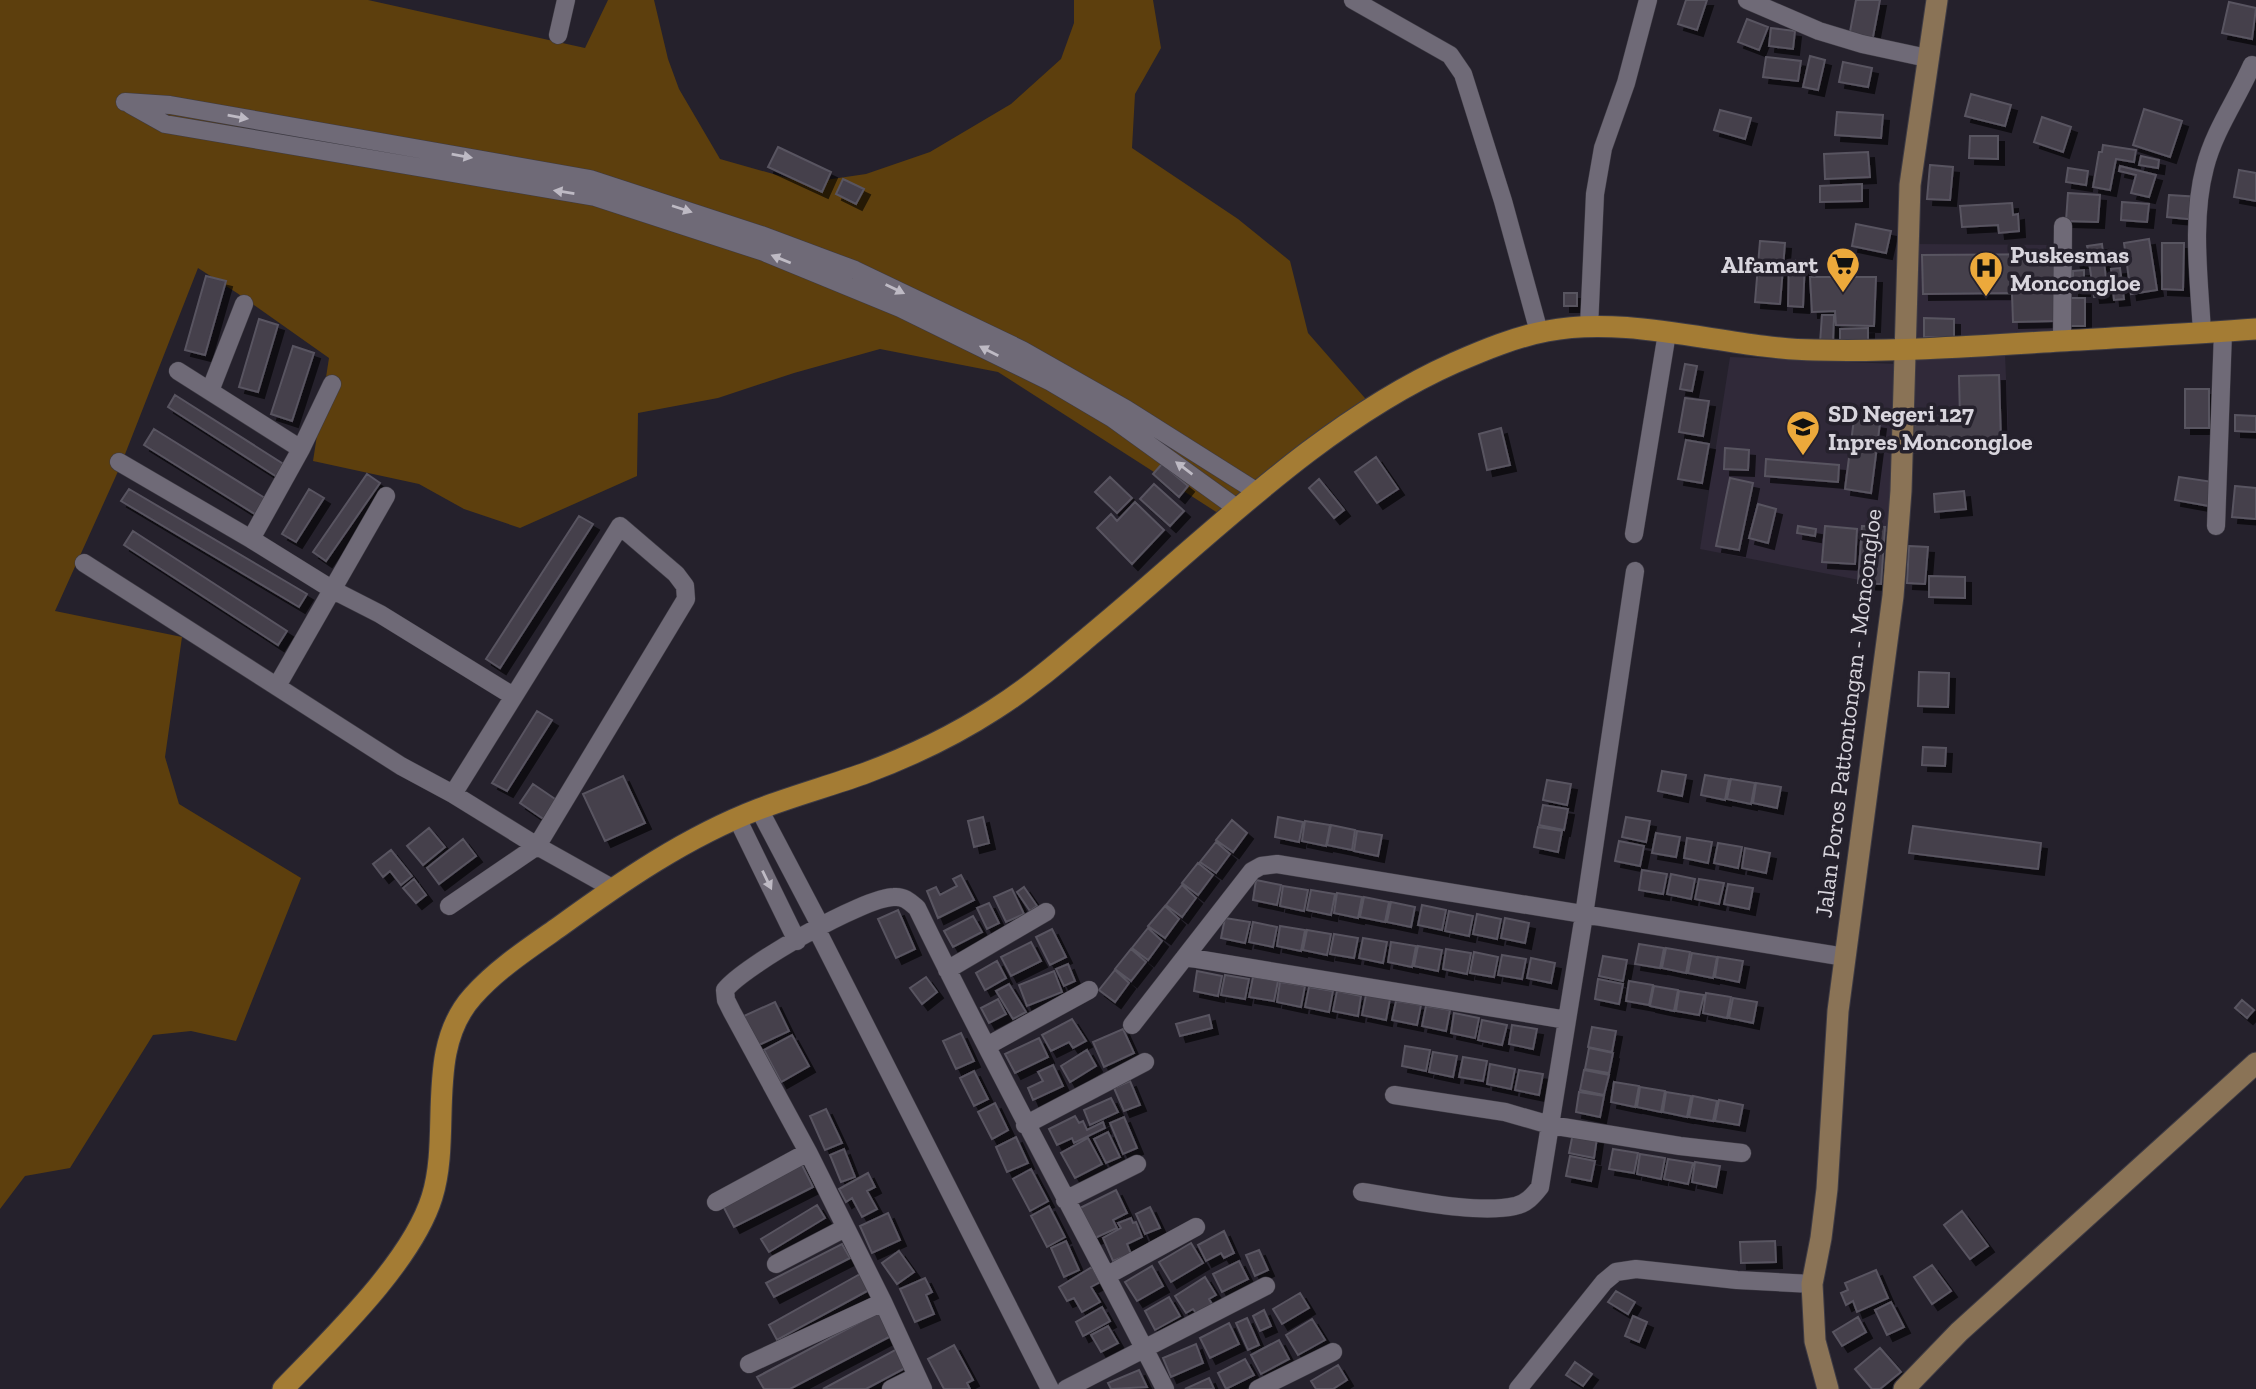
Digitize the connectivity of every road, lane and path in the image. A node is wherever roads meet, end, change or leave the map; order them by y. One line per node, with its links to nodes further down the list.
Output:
1 (566, 0): 6 (street)
2 (1353, 0): 13 (street)
3 (1648, 0): 11 (street)
4 (1747, 0): 7 (street)
5 (1937, 0): 7 (street, Jalan Poros Pattontongan - Moncongloe)
6 (558, 35)
7 (1927, 58): 17 (street, Jalan Poros Pattontongan - Moncongloe)
8 (2252, 65): 15 (street)
9 (2063, 226): 16 (street)
10 (244, 304): 20 (street)
11 (1589, 327): 13 (main road); 14 (main road)
12 (2256, 330): 15 (main road)
13 (1539, 332): 23 (main road)
14 (1667, 332): 17 (main road); 27 (street)
15 (2212, 332): 16 (main road); 26 (street)
16 (2062, 341): 17 (main road)
17 (1904, 349): 45 (street, Jalan Poros Pattontongan - Moncongloe)
18 (178, 371): 20 (street)
19 (332, 384): 21 (street)
20 (210, 391): 21 (street)
21 (301, 449): 28 (street)
22 (120, 463): 28 (street)
23 (1259, 493): 25 (main road); 25 (street, one-way to 23)
24 (386, 496): 31 (street)
25 (1238, 509): 35 (main road)
26 (2216, 526)
27 (1634, 534)
28 (251, 539): 31 (street)
29 (84, 562): 32 (street)
30 (1634, 571): 41 (street)
31 (333, 590): 32 (street); 33 (street)
32 (277, 686): 34 (street)
33 (513, 696): 34 (street); 37 (street)
34 (453, 794): 37 (street)
35 (759, 809): 36 (main road); 42 (street)
36 (737, 818): 38 (main road); 43 (street, one-way to 43)
37 (537, 846): 38 (street); 39 (street)
38 (612, 888): 73 (main road)
39 (449, 906)
40 (1046, 912): 46 (street)
41 (1584, 915): 44 (street); 45 (street); 48 (street)
42 (818, 927): 43 (street); 46 (street); 75 (street)
43 (797, 941): 56 (street)
44 (1185, 957): 48 (street); 49 (street)
45 (1845, 957): 66 (street, Jalan Poros Pattontongan - Moncongloe)
46 (947, 970): 50 (street)
47 (1088, 990): 50 (street)
48 (1567, 1020): 55 (street)
49 (1132, 1025)
50 (987, 1046): 54 (street)
51 (1145, 1062): 54 (street)
52 (2256, 1063): 81 (street)
53 (1394, 1095): 55 (street)
54 (1025, 1125): 60 (street)
55 (1550, 1125): 57 (street); 59 (street)
56 (808, 1152): 61 (street); 63 (street)
57 (1742, 1153)
58 (1137, 1164): 60 (street)
59 (1362, 1192)
60 (1065, 1200): 65 (street)
61 (716, 1202)
62 (1196, 1227): 65 (street)
63 (845, 1228): 64 (street); 68 (street)
64 (776, 1264)
65 (1108, 1275): 69 (street)
66 (1812, 1284): 79 (street); 80 (street, Jalan Poros Pattontongan - Moncongloe)
67 (1266, 1286): 69 (street)
68 (883, 1302): 71 (street); 72 (street)
69 (1144, 1349): 76 (street); 77 (street)
70 (1333, 1352): 78 (street)
71 (749, 1364)
72 (920, 1383): 74 (street)
73 (283, 1389)
74 (891, 1389)
75 (1050, 1389)
76 (1066, 1389)
77 (1165, 1389)
78 (1258, 1389)
79 (1518, 1389)
80 (1828, 1389)
81 (1904, 1389)

